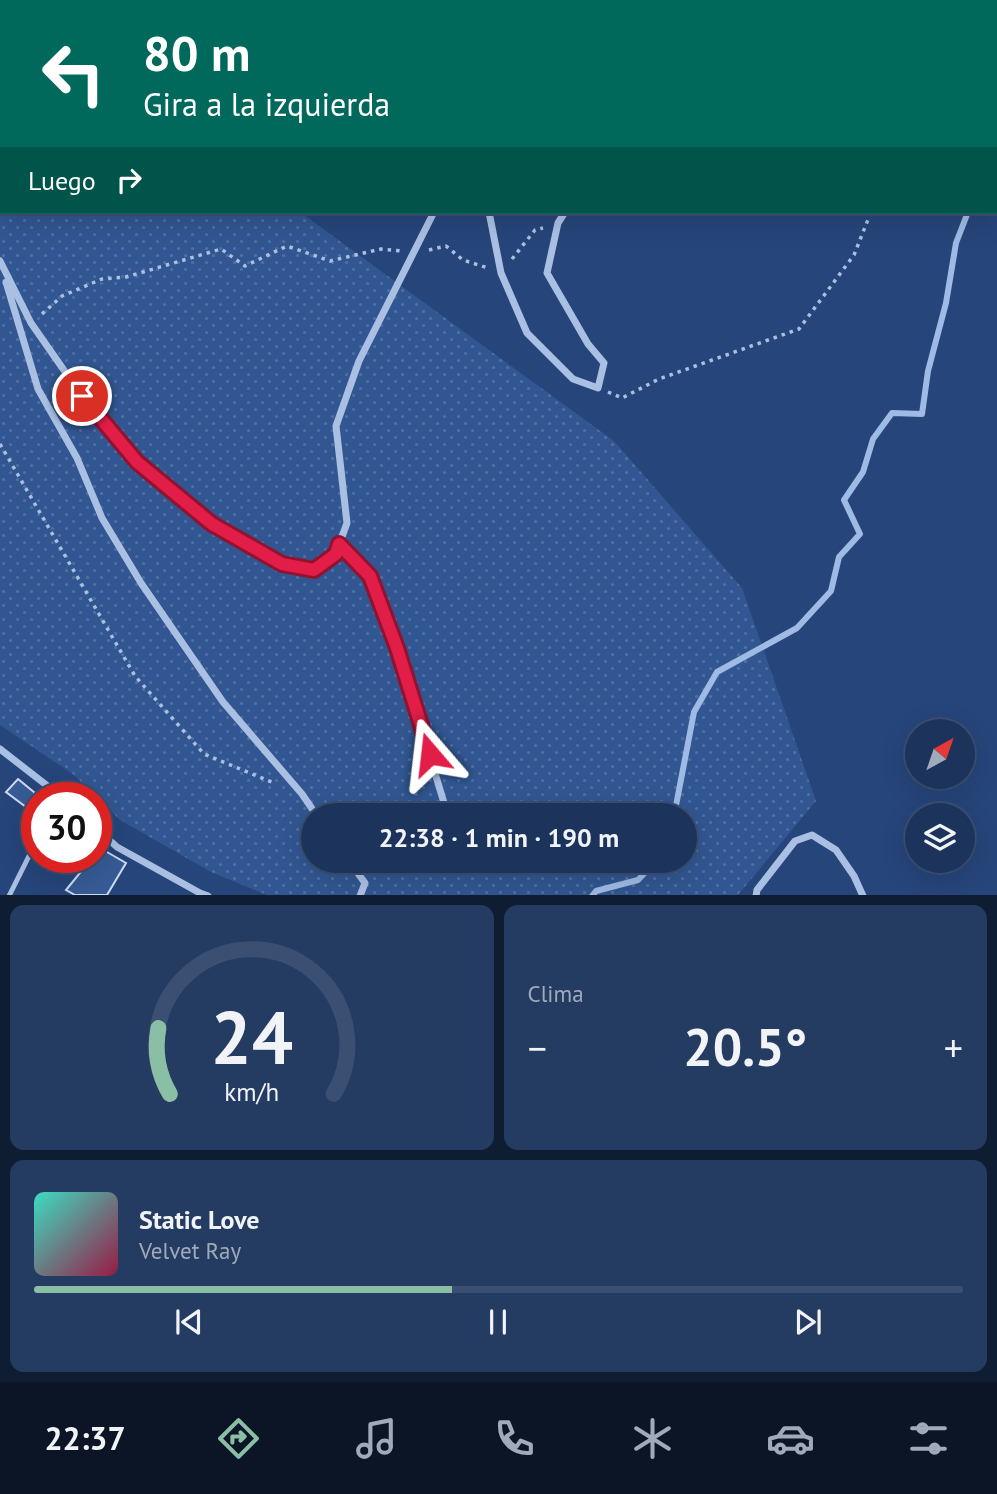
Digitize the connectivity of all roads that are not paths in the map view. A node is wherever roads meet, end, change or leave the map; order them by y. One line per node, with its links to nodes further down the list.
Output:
1 (433, 214): 5 (street)
2 (489, 214): 3 (street)
3 (564, 214)
4 (1, 264): 5 (street); 8 (street)
5 (339, 544): 9 (street)
6 (0, 749): 7 (street)
7 (41, 782)
8 (308, 803)
9 (444, 803)
10 (112, 842): 14 (street)
11 (21, 871): 13 (lane)
12 (358, 873): 15 (street)
13 (9, 895)
14 (202, 895)
15 (360, 895)
16 (756, 895): 17 (street)
17 (863, 895)

